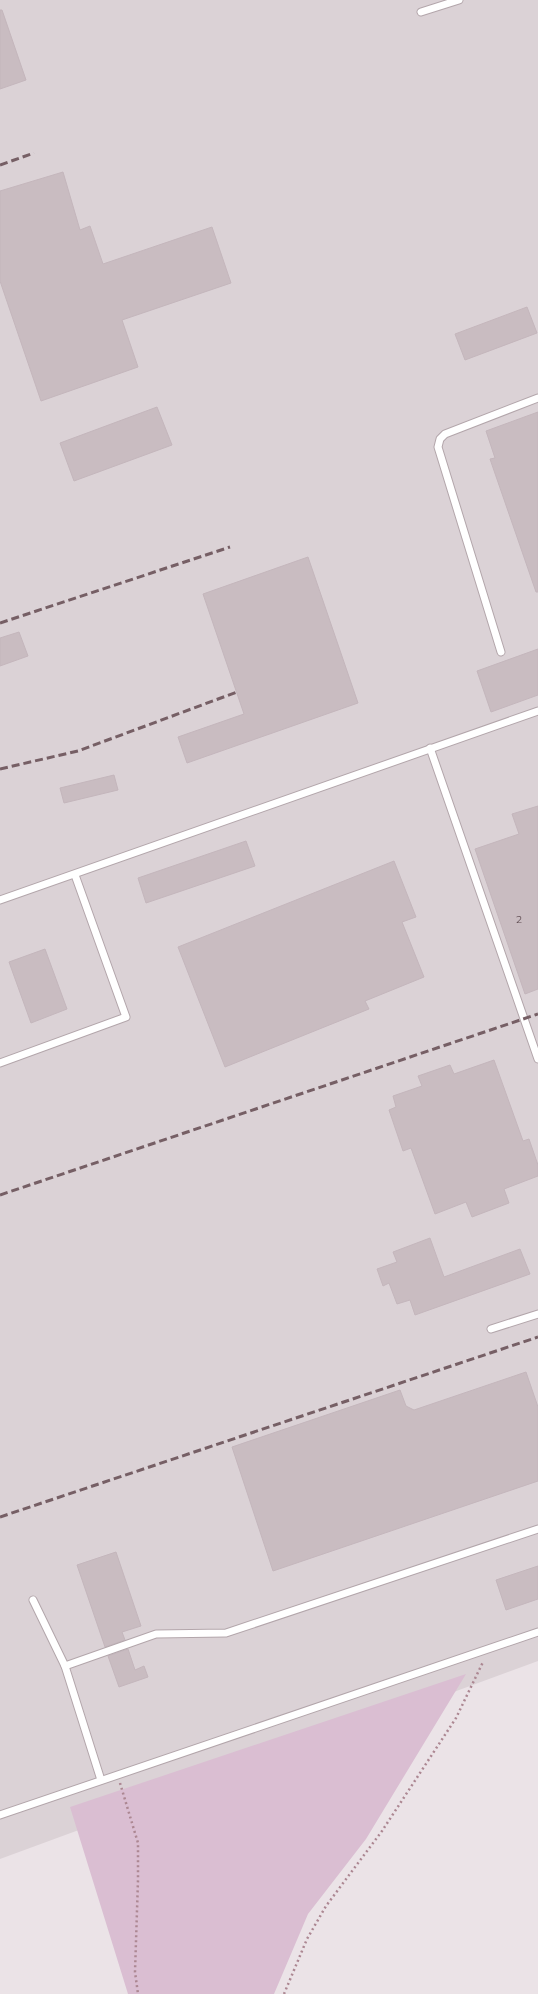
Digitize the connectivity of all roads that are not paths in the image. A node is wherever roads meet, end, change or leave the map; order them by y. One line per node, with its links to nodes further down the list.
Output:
1 (459, 0): 2 (lane)
2 (420, 12)
3 (538, 398): 4 (lane)
4 (501, 652)
5 (538, 711): 6 (lane)
6 (430, 748): 7 (lane); 9 (lane)
7 (75, 875): 8 (lane); 10 (lane)
8 (0, 900)
9 (538, 1059)
10 (0, 1063)
11 (538, 1314): 12 (lane)
12 (491, 1329)
13 (538, 1528): 16 (lane)
14 (33, 1600): 16 (lane)
15 (538, 1632): 17 (lane)
16 (65, 1666): 17 (lane)
17 (101, 1780): 18 (lane)
18 (0, 1814)

